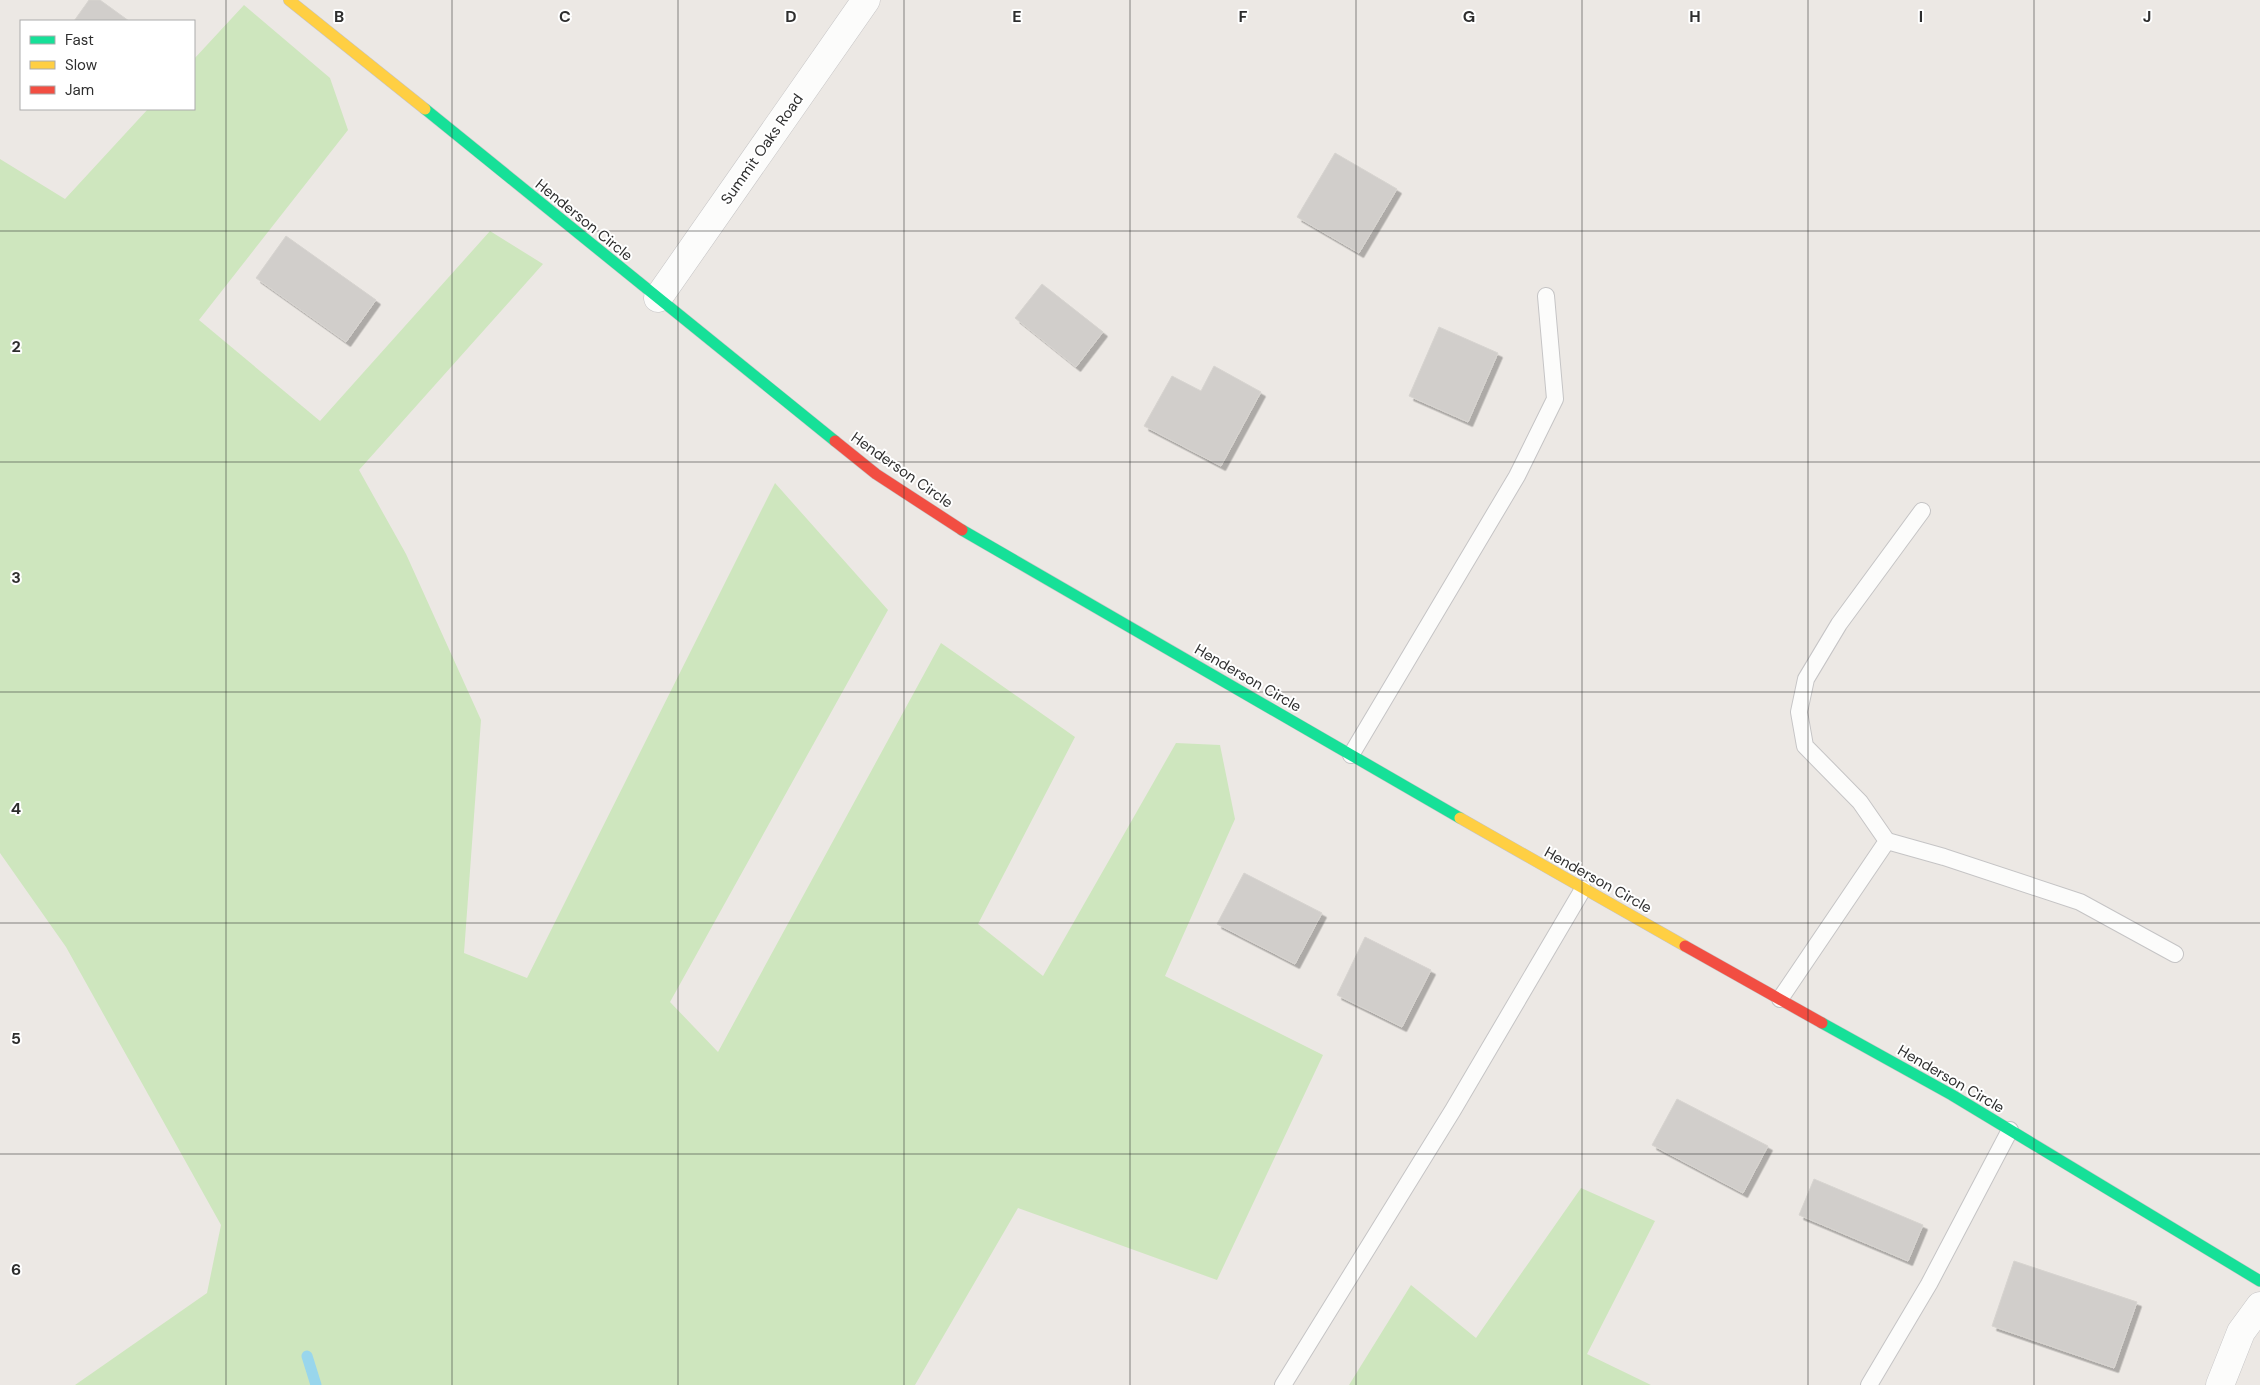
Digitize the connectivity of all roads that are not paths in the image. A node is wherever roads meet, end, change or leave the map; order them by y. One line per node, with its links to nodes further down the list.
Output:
1 (289, 0): 4 (street, Henderson Circle)
2 (866, 0): 4 (street, Summit Oaks Road)
3 (1546, 296): 6 (lane)
4 (658, 298): 6 (street, Henderson Circle)
5 (1922, 511): 7 (lane)
6 (1351, 755): 8 (street, Henderson Circle)
7 (1888, 842): 9 (lane); 10 (lane)
8 (1583, 889): 10 (street, Henderson Circle); 14 (lane)
9 (2175, 954)
10 (1780, 999): 11 (street, Henderson Circle)
11 (2010, 1130): 12 (street, Henderson Circle); 15 (lane)
12 (2260, 1281)
13 (2260, 1306): 16 (street)
14 (1283, 1385)
15 (1869, 1385)
16 (2220, 1385)

